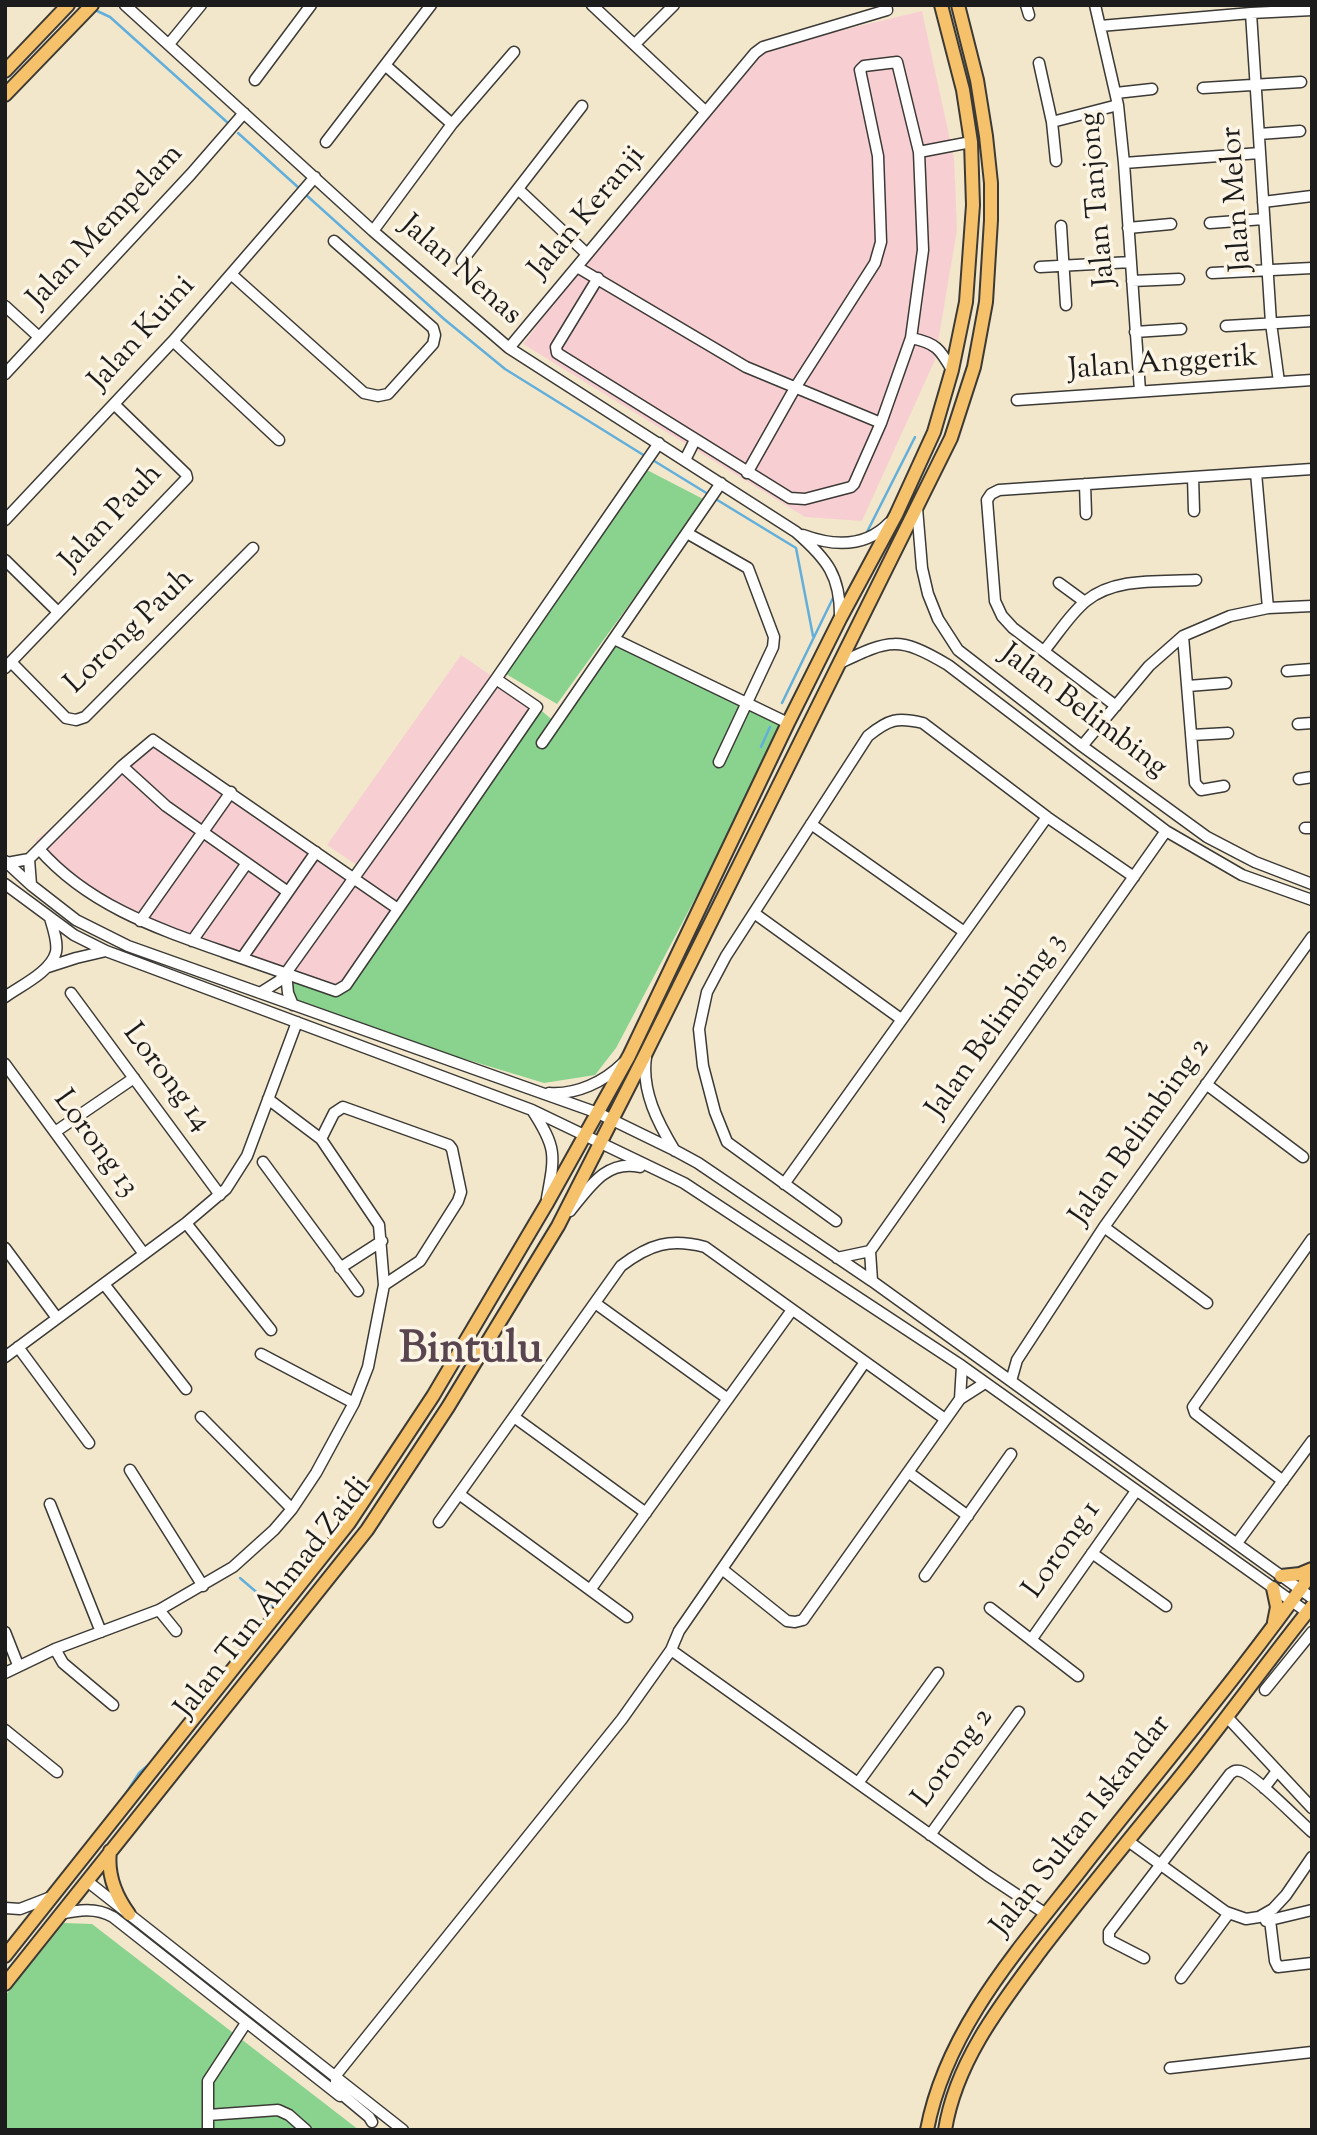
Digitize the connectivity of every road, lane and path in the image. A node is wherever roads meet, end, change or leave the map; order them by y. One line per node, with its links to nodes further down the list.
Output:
1 (68, 5): 21 (main road)
2 (125, 5): 16 (street, Jalan Nenas)
3 (201, 5): 16 (street)
4 (312, 5): 22 (street)
5 (431, 5): 20 (street)
6 (592, 5): 17 (street)
7 (674, 5): 17 (street)
8 (941, 5): 38 (main road, Jalan Tun Ahmad Zaidi)
9 (958, 5): 99 (main road, Jalan Tun Ahmad Zaidi)
10 (1094, 5): 15 (street, Jalan Tanjong)
11 (89, 8): 28 (main road)
12 (886, 8): 31 (street, Jalan Keranji)
13 (1312, 10): 14 (street)
14 (1251, 13): 15 (street); 24 (street, Jalan Melor)
15 (1100, 26): 27 (street, Jalan Tanjong)
16 (169, 44): 32 (street, Jalan Nenas)
17 (635, 44): 31 (street)
18 (514, 51): 34 (street)
19 (1039, 63): 33 (street)
20 (385, 65): 34 (street); 37 (street)
21 (5, 71)
22 (255, 80)
23 (1301, 82): 24 (street)
24 (1256, 85): 26 (street); 36 (street, Jalan Melor)
25 (1152, 89): 27 (street)
26 (1203, 89)
27 (1116, 93): 29 (street, Jalan Tanjong)
28 (5, 95)
29 (1118, 105): 33 (street); 42 (street, Jalan Tanjong)
30 (582, 106): 44 (street)
31 (706, 112): 54 (street, Jalan Keranji)
32 (244, 113): 43 (street, Jalan Nenas); 74 (street, Jalan Mempelam)
33 (1052, 122): 41 (street)
34 (452, 124): 52 (street)
35 (1300, 131): 36 (street)
36 (1259, 134): 40 (street, Jalan Melor)
37 (326, 142)
38 (971, 142): 39 (street); 79 (main road, Jalan Tun Ahmad Zaidi)
39 (919, 152): 75 (street); 84 (street)
40 (1260, 153): 42 (street); 46 (street, Jalan Melor)
41 (1056, 161)
42 (1124, 163): 51 (street, Jalan Tanjong)
43 (311, 180): 52 (street, Jalan Nenas); 63 (street, Jalan Kuini)
44 (518, 189): 54 (street); 55 (street)
45 (1312, 196): 46 (street)
46 (1263, 202): 47 (street, Jalan Melor)
47 (1264, 219): 48 (street); 61 (street, Jalan Melor)
48 (1210, 223)
49 (1171, 225): 51 (street)
50 (1061, 226): 57 (street)
51 (1128, 228): 56 (street, Jalan Tanjong)
52 (373, 231): 77 (street, Jalan Nenas)
53 (334, 240): 63 (street)
54 (587, 254): 58 (street, Jalan Keranji)
55 (462, 261)
56 (1130, 262): 57 (street); 66 (street, Jalan Tanjong)
57 (1063, 265): 59 (street); 67 (street)
58 (577, 267): 64 (street); 77 (street, Jalan Keranji)
59 (1040, 267)
60 (1312, 268): 61 (street)
61 (1268, 271): 62 (street); 70 (street, Jalan Melor)
62 (1212, 273)
63 (231, 274): 76 (street, Jalan Kuini)
64 (597, 278): 78 (street); 84 (street)
65 (1179, 279): 66 (street)
66 (1132, 281): 73 (street, Jalan Tanjong)
67 (1066, 305)
68 (5, 306): 74 (street)
69 (1312, 321): 70 (street)
70 (1271, 323): 71 (street); 83 (street, Jalan Melor)
71 (1226, 326)
72 (1181, 329): 73 (street)
73 (1135, 332): 85 (street, Jalan Tanjong)
74 (39, 337): 80 (street, Jalan Mempelam)
75 (911, 338): 79 (street); 88 (street)
76 (173, 341): 87 (street, Jalan Kuini); 89 (street)
77 (509, 348): 82 (street, Jalan Nenas)
78 (572, 364): 82 (street); 90 (street)
79 (952, 370): 102 (main road, Jalan Tun Ahmad Zaidi)
80 (5, 374)
81 (1312, 380): 83 (street, Jalan Anggerik)
82 (561, 381): 91 (street, Jalan Nenas)
83 (1279, 382): 85 (street, Jalan Anggerik)
84 (794, 388): 88 (street); 94 (street)
85 (1140, 391): 86 (street, Jalan Anggerik)
86 (1017, 400)
87 (115, 405): 103 (street, Jalan Kuini); 113 (street, Jalan Pauh)
88 (881, 422): 94 (street)
89 (279, 440)
90 (695, 440): 92 (street); 94 (street)
91 (656, 447): 92 (street, Jalan Nenas); 122 (street)
92 (685, 460): 97 (street, Jalan Nenas)
93 (1312, 469): 95 (street)
94 (747, 472)
95 (1256, 472): 96 (street); 112 (street)
96 (1193, 477): 98 (street); 100 (street)
97 (721, 483): 104 (street, Jalan Nenas); 105 (street)
98 (1085, 484): 101 (street); 117 (street)
99 (917, 508): 118 (main road, Jalan Tun Ahmad Zaidi); 133 (street, Jalan Belimbing)
100 (1194, 510)
101 (1086, 514)
102 (896, 515): 104 (street, Jalan Nenas); 114 (main road, Jalan Tun Ahmad Zaidi)
103 (5, 520)
104 (796, 532): 114 (street, Jalan Nenas)
105 (687, 533): 116 (street); 125 (street)
106 (253, 548): 119 (street, Lorong Pauh)
107 (5, 560): 113 (street)
108 (1195, 580): 110 (street)
109 (1059, 583): 110 (street)
110 (1085, 602): 117 (street)
111 (1312, 606): 112 (street)
112 (1268, 608): 115 (street)
113 (58, 612): 119 (street, Jalan Pauh)
114 (840, 619): 127 (main road, Jalan Tun Ahmad Zaidi)
115 (1183, 636): 124 (street); 126 (street)
116 (614, 639): 125 (street); 132 (street)
117 (1044, 651): 126 (street)
118 (840, 663): 142 (street, Jalan Belimbing); 173 (main road, Jalan Tun Ahmad Zaidi)
119 (8, 665)
120 (1312, 669): 121 (street)
121 (1287, 671)
122 (496, 679): 150 (street); 156 (street)
123 (1226, 682): 124 (street)
124 (1188, 686): 131 (street)
125 (747, 703): 127 (street); 134 (street)
126 (1116, 706): 133 (street)
127 (788, 723): 174 (main road, Jalan Tun Ahmad Zaidi)
128 (1312, 723): 129 (street)
129 (1297, 724)
130 (1228, 733): 131 (street)
131 (1192, 736): 138 (street)
132 (542, 743)
133 (1082, 746): 152 (street, Jalan Belimbing)
134 (719, 762)
135 (122, 766): 139 (street); 143 (street); 144 (street)
136 (1312, 777): 137 (street)
137 (1299, 779)
138 (1224, 786)
139 (232, 792): 143 (street); 145 (street)
140 (1046, 817): 141 (street); 149 (street); 160 (street)
141 (811, 824): 157 (street); 160 (street)
142 (1166, 831): 149 (street, Jalan Belimbing 3); 155 (street, Jalan Belimbing)
143 (203, 832): 148 (street); 159 (street)
144 (39, 849): 146 (street); 159 (street)
145 (316, 852): 150 (street); 154 (street)
146 (29, 859): 147 (street); 153 (street)
147 (6, 862): 153 (street)
148 (247, 863): 154 (street); 162 (street)
149 (1134, 877): 201 (street, Jalan Belimbing 3)
150 (354, 878): 156 (street); 166 (street)
151 (5, 884): 158 (street)
152 (1312, 884)
153 (31, 885): 168 (street)
154 (288, 892): 164 (street)
155 (1312, 900)
156 (398, 909): 166 (street)
157 (754, 913): 171 (street); 191 (street)
158 (50, 918): 163 (street); 165 (street)
159 (140, 921): 162 (street)
160 (963, 931): 171 (street)
161 (1312, 937): 177 (street, Jalan Belimbing 2)
162 (192, 941): 164 (street)
163 (106, 951): 165 (street); 172 (street)
164 (242, 958): 166 (street)
165 (44, 968): 169 (street)
166 (286, 973): 168 (street); 170 (street)
167 (71, 993): 176 (street, Lorong 14)
168 (260, 993): 170 (street)
169 (5, 998)
170 (293, 1004): 178 (street)
171 (901, 1019): 191 (street)
172 (297, 1022): 179 (street); 180 (street)
173 (646, 1054): 182 (main road, Jalan Tun Ahmad Zaidi); 187 (street)
174 (629, 1056): 178 (street); 181 (main road, Jalan Tun Ahmad Zaidi)
175 (5, 1064): 183 (street, Lorong 13)
176 (134, 1078): 183 (street); 192 (street, Lorong 14)
177 (1206, 1084): 188 (street); 197 (street, Jalan Belimbing 2)
178 (531, 1089): 181 (street)
179 (268, 1099): 185 (street); 192 (street)
180 (532, 1110): 184 (street); 193 (street)
181 (598, 1113): 182 (street); 184 (main road, Jalan Tun Ahmad Zaidi)
182 (613, 1119): 186 (main road, Jalan Tun Ahmad Zaidi); 187 (street)
183 (55, 1132): 202 (street, Lorong 13)
184 (584, 1136): 186 (street); 193 (main road, Jalan Tun Ahmad Zaidi)
185 (321, 1139): 199 (street); 207 (street)
186 (600, 1144): 190 (street); 196 (main road, Jalan Tun Ahmad Zaidi)
187 (676, 1151): 203 (street)
188 (1303, 1157)
189 (263, 1162): 204 (street)
190 (657, 1170): 196 (street); 219 (street)
191 (784, 1184): 194 (street)
192 (220, 1195): 195 (street)
193 (546, 1205): 289 (main road, Jalan Tun Ahmad Zaidi)
194 (836, 1221)
195 (186, 1223): 202 (street); 213 (street)
196 (558, 1226): 285 (main road, Jalan Tun Ahmad Zaidi)
197 (1104, 1227): 210 (street); 217 (street, Jalan Belimbing 2)
198 (1312, 1238): 235 (street)
199 (382, 1241): 204 (street); 207 (street)
200 (5, 1248): 212 (street)
201 (870, 1251): 203 (street); 205 (street)
202 (144, 1254): 206 (street)
203 (837, 1258): 205 (street)
204 (340, 1268): 208 (street)
205 (872, 1281): 220 (street)
206 (104, 1284): 212 (street); 223 (street)
207 (384, 1285): 226 (street)
208 (358, 1291)
209 (595, 1303): 211 (street); 224 (street); 228 (street)
210 (1207, 1303)
211 (792, 1310): 218 (street); 224 (street)
212 (57, 1318): 214 (street)
213 (271, 1330)
214 (18, 1347): 216 (street); 231 (street)
215 (261, 1354): 226 (street)
216 (5, 1357)
217 (1017, 1360): 220 (street); 221 (street, Jalan Belimbing 2)
218 (865, 1362): 229 (street); 245 (street)
219 (962, 1366): 222 (street); 225 (street)
220 (993, 1368): 221 (street)
221 (1011, 1381): 243 (street)
222 (985, 1383): 225 (street); 236 (street)
223 (186, 1389)
224 (728, 1399): 240 (street)
225 (960, 1399): 229 (street)
226 (354, 1403): 239 (street)
227 (201, 1417): 239 (street)
228 (513, 1417): 237 (street); 240 (street)
229 (945, 1419): 234 (street)
230 (1312, 1441): 235 (street)
231 (89, 1443)
232 (1011, 1454): 241 (street)
233 (130, 1470): 249 (street)
234 (908, 1472): 241 (street); 245 (street)
235 (1283, 1481): 243 (street)
236 (1136, 1491): 244 (street, Lorong 1); 250 (street)
237 (459, 1494): 242 (street); 252 (street)
238 (50, 1504): 263 (street)
239 (292, 1509): 249 (street)
240 (646, 1513): 252 (street)
241 (968, 1516): 247 (street)
242 (439, 1522)
243 (1237, 1543): 248 (street)
244 (1092, 1553): 255 (street); 265 (street, Lorong 1)
245 (722, 1569): 267 (street)
246 (1312, 1571): 248 (main road); 251 (main road, Jalan Sultan Iskandar)
247 (925, 1576)
248 (1281, 1576): 251 (street)
249 (203, 1586): 258 (street)
250 (1273, 1588): 254 (street); 260 (main road)
251 (1300, 1589): 253 (street); 254 (main road, Jalan Sultan Iskandar)
252 (590, 1590): 259 (street)
253 (1312, 1598)
254 (1292, 1601): 257 (street); 260 (main road, Jalan Sultan Iskandar)
255 (1166, 1606)
256 (990, 1608): 265 (street)
257 (1309, 1609): 275 (main road, Jalan Sultan Iskandar)
258 (159, 1610): 261 (street); 263 (street)
259 (627, 1617)
260 (1273, 1626): 295 (main road, Jalan Sultan Iskandar)
261 (176, 1631)
262 (5, 1632): 268 (street)
263 (101, 1632): 266 (street)
264 (1312, 1632): 272 (street)
265 (1031, 1640): 271 (street)
266 (55, 1649): 268 (street); 273 (street)
267 (671, 1650): 279 (street); 308 (street)
268 (19, 1665): 269 (street)
269 (5, 1673)
270 (938, 1673): 279 (street)
271 (1078, 1676)
272 (1265, 1690)
273 (113, 1705)
274 (1019, 1712): 283 (street, Lorong 2)
275 (1228, 1718): 277 (street); 284 (main road, Jalan Sultan Iskandar)
276 (5, 1730): 278 (street)
277 (1277, 1771): 280 (street); 281 (street)
278 (57, 1772)
279 (858, 1783): 283 (street)
280 (1264, 1788): 282 (street); 287 (street)
281 (1312, 1808)
282 (1312, 1832)
283 (930, 1835): 295 (street)
284 (1128, 1841): 287 (street); 316 (main road, Jalan Sultan Iskandar)
285 (110, 1850): 288 (main road, Jalan Tun Ahmad Zaidi); 294 (main road)
286 (1312, 1857): 296 (street)
287 (1161, 1866): 292 (street); 299 (street)
288 (87, 1881): 293 (main road, Jalan Tun Ahmad Zaidi); 294 (street)
289 (51, 1897): 290 (street); 298 (main road, Jalan Tun Ahmad Zaidi)
290 (5, 1908)
291 (1312, 1910): 297 (street)
292 (1229, 1913): 296 (street); 301 (street)
293 (60, 1914): 303 (main road, Jalan Tun Ahmad Zaidi); 304 (street)
294 (129, 1914): 302 (street)
295 (1046, 1914): 315 (main road, Jalan Sultan Iskandar)
296 (1259, 1917): 297 (street)
297 (1270, 1920): 300 (street)
298 (5, 1956)
299 (1144, 1958)
300 (1312, 1963)
301 (1181, 1978)
302 (212, 1980): 304 (street); 308 (street)
303 (5, 1984)
304 (246, 2023): 306 (street); 309 (street)
305 (1312, 2052): 307 (street)
306 (300, 2065): 308 (street); 310 (street)
307 (1170, 2068)
308 (336, 2076): 310 (street); 314 (street)
309 (208, 2115): 311 (street); 312 (street)
310 (372, 2122): 313 (street)
311 (208, 2130)
312 (306, 2130)
313 (381, 2130)
314 (403, 2130)
315 (928, 2130)
316 (945, 2130)

